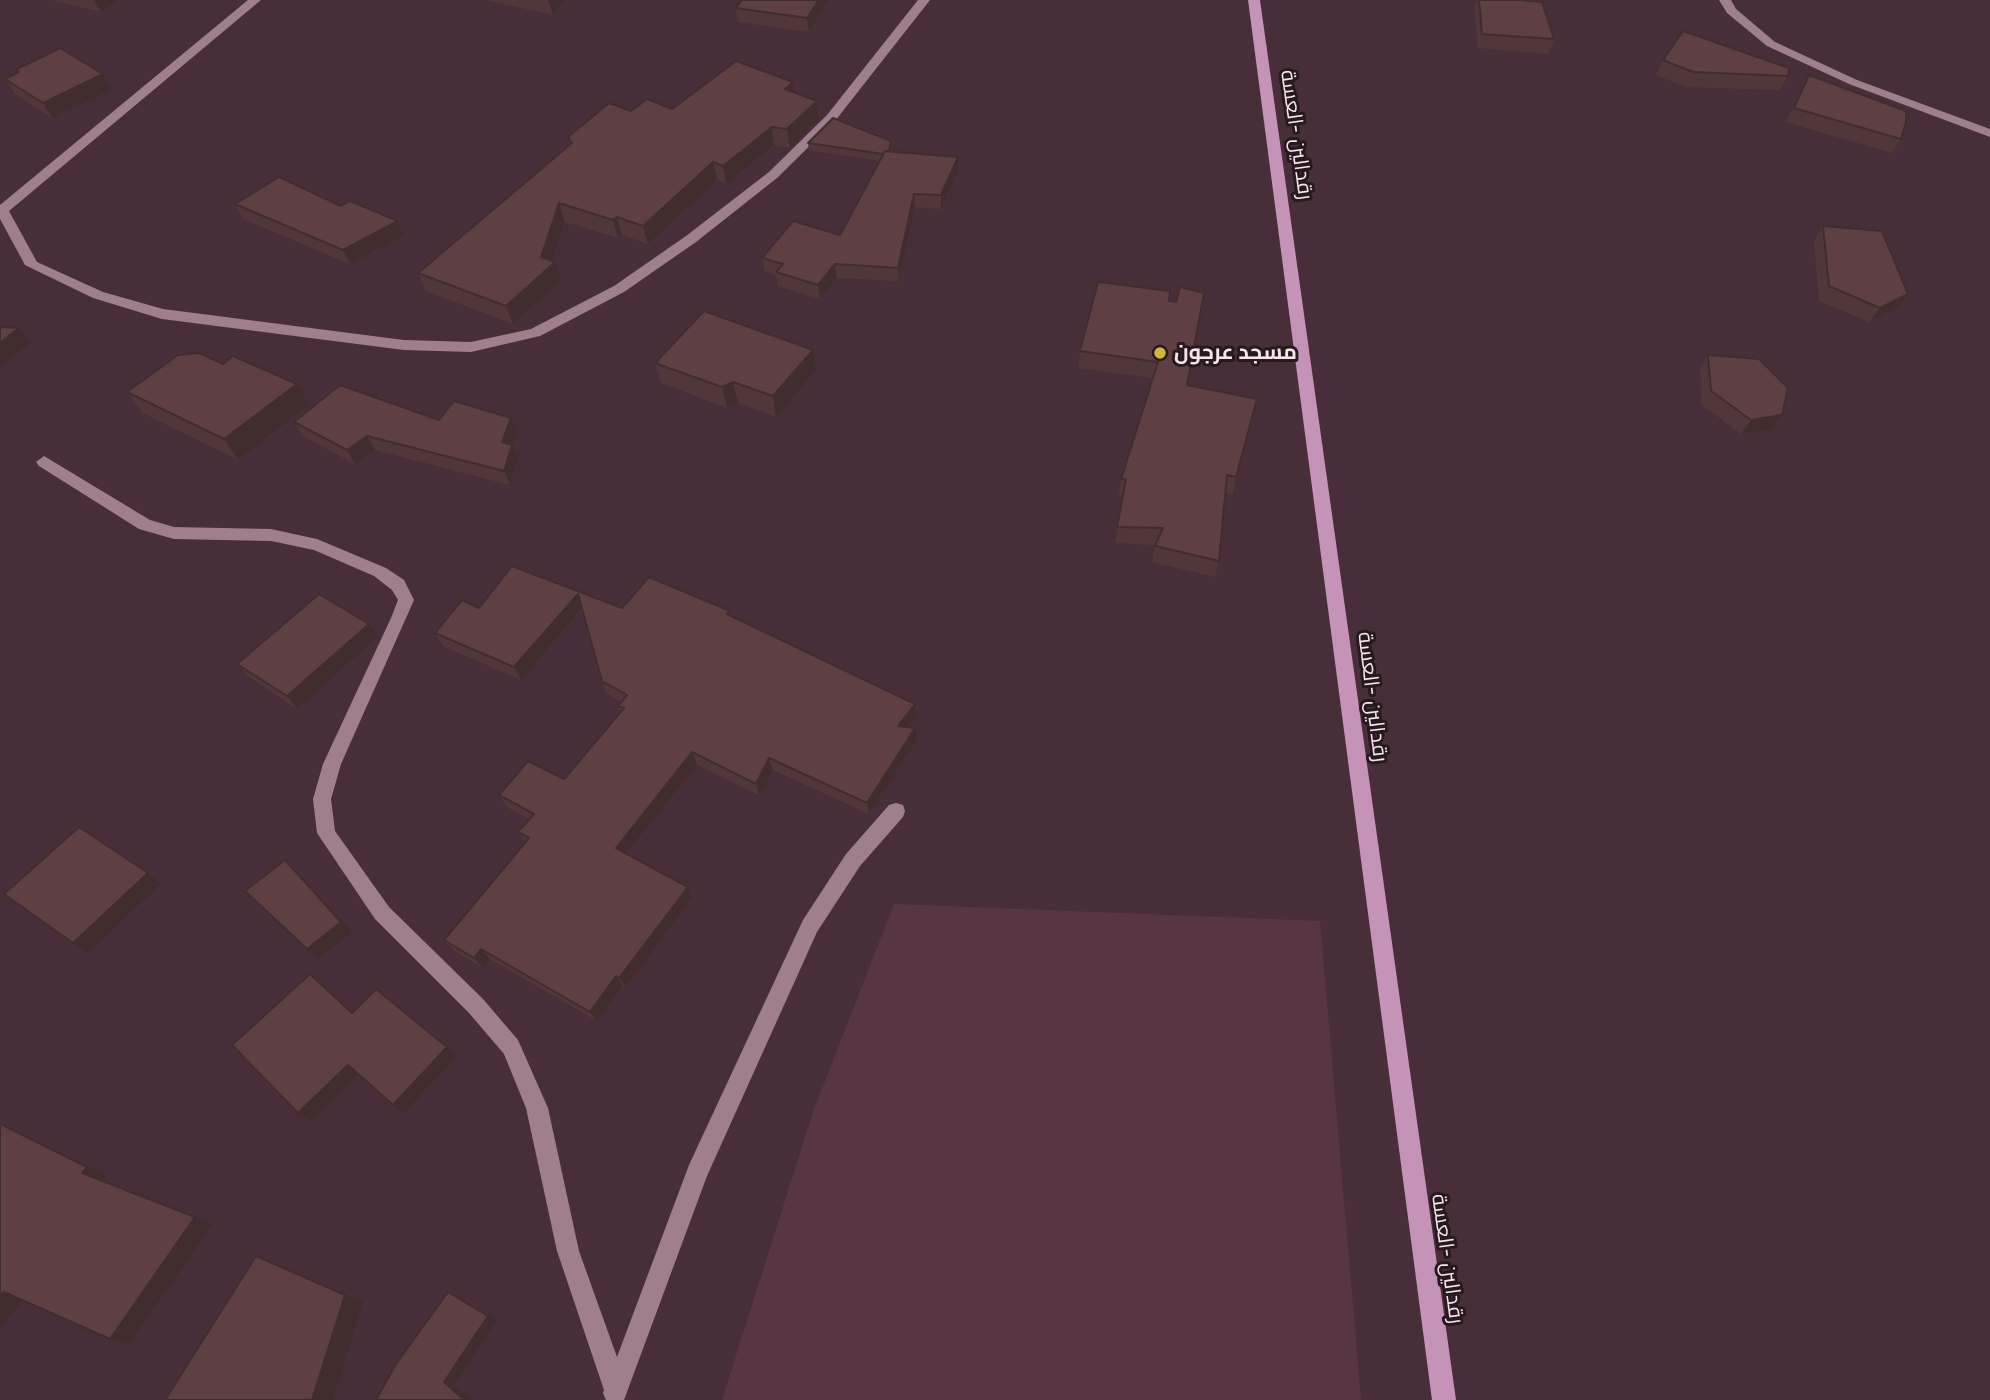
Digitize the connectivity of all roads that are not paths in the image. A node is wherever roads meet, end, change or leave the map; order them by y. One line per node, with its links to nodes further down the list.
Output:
1 (255, 0): 6 (street)
2 (924, 0): 6 (street)
3 (1254, 0): 10 (main road, رقدالين -العسة)
4 (1725, 0): 5 (street)
5 (1990, 133)
6 (1, 211)
7 (44, 462): 9 (street)
8 (896, 811): 9 (street)
9 (615, 1395)
10 (1444, 1400)

